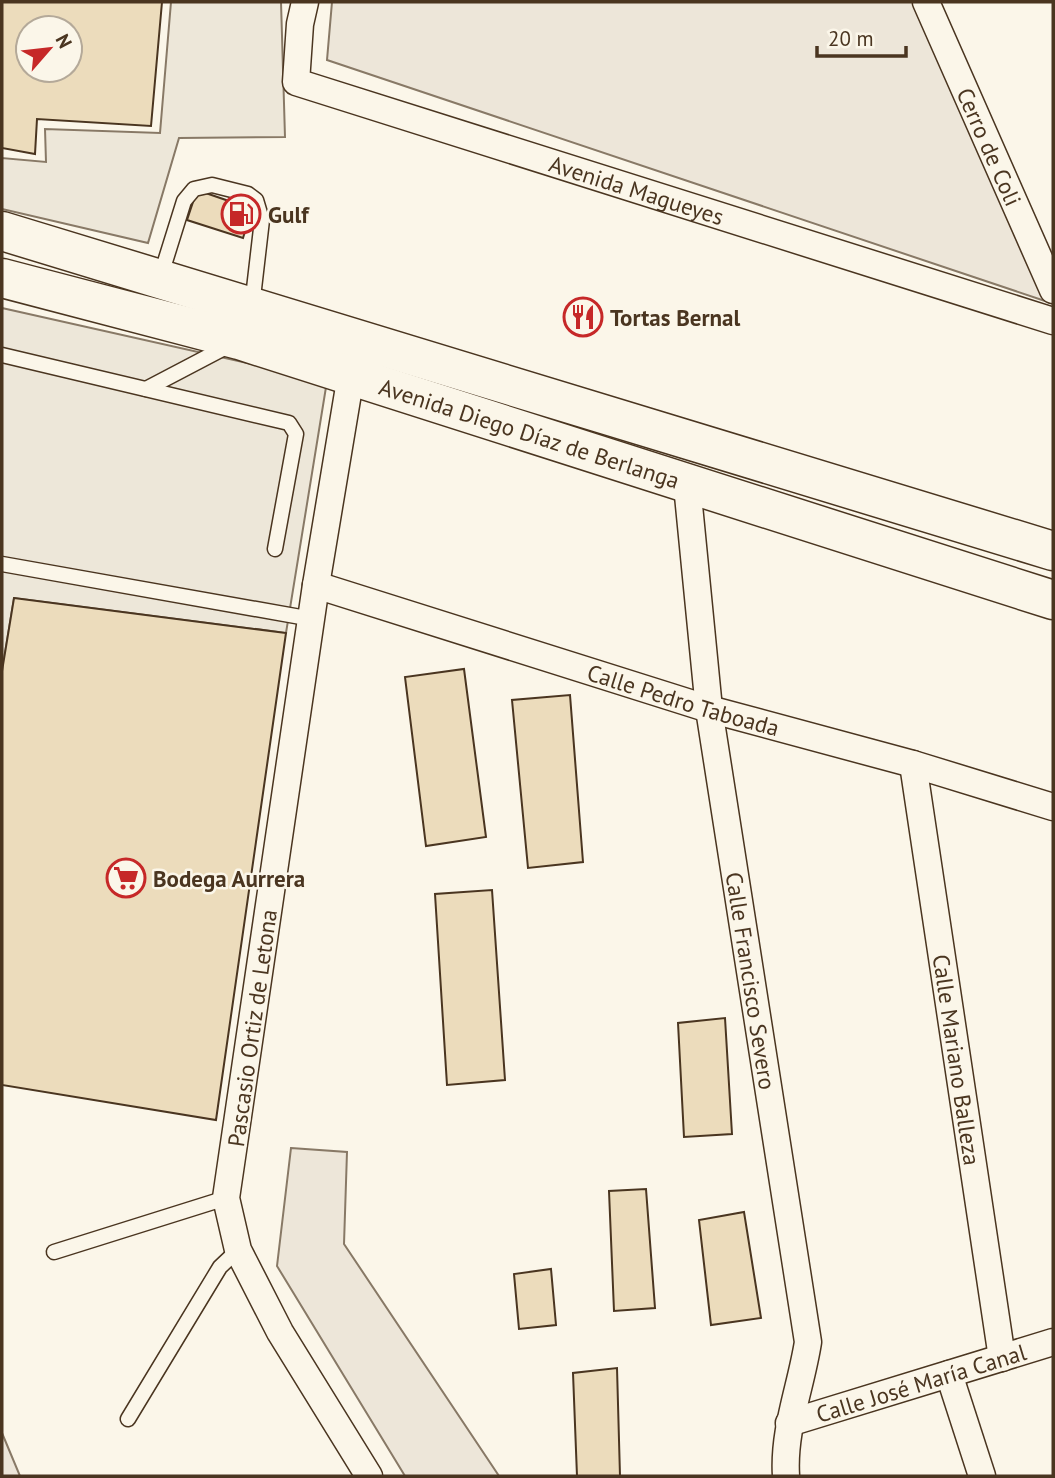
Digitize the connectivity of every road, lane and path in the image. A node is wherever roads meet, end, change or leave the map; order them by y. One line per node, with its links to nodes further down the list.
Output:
1 (305, 2): 7 (street, Avenida Magueyes)
2 (926, 2): 6 (street, Cerro de Coli)
3 (2, 231): 5 (main road, Avenida Diego Díaz de Berlanga)
4 (2, 278): 8 (main road, Avenida Diego Díaz de Berlanga)
5 (160, 279): 8 (main road, Avenida Diego Díaz de Berlanga); 8 (lane)
6 (1053, 290)
7 (1053, 321)
8 (245, 323): 10 (main road, Avenida Diego Díaz de Berlanga); 11 (lane)
9 (2, 355): 11 (lane)
10 (358, 358): 12 (main road, Avenida Diego Díaz de Berlanga); 14 (main road, Avenida Diego Díaz de Berlanga); 16 (street, Pascasio Ortiz de Letona)
11 (146, 388): 13 (lane)
12 (687, 485): 17 (main road, Avenida Diego Díaz de Berlanga); 19 (street, Calle Francisco Severo)
13 (275, 549)
14 (1053, 551)
15 (2, 564): 18 (lane)
16 (317, 585): 18 (street, Pascasio Ortiz de Letona); 19 (street, Calle Pedro Taboada)
17 (1053, 600)
18 (312, 619): 22 (street, Pascasio Ortiz de Letona)
19 (709, 709): 20 (street, Calle Pedro Taboada); 29 (street, Calle Francisco Severo)
20 (913, 764): 21 (street, Calle Pedro Taboada); 26 (street, Calle Mariano Balleza)
21 (1053, 807)
22 (226, 1198): 23 (street, Pascasio Ortiz de Letona); 24 (lane)
23 (238, 1250): 28 (lane); 30 (street, Pascasio Ortiz de Letona)
24 (54, 1252)
25 (1053, 1342): 26 (street, Calle José María Canal)
26 (1002, 1357): 27 (street, Calle José María Canal)
27 (950, 1374): 29 (street, Calle José María Canal); 32 (street)
28 (128, 1419)
29 (789, 1423): 31 (street, Calle Francisco Severo)
30 (369, 1476)
31 (786, 1476)
32 (982, 1476)

